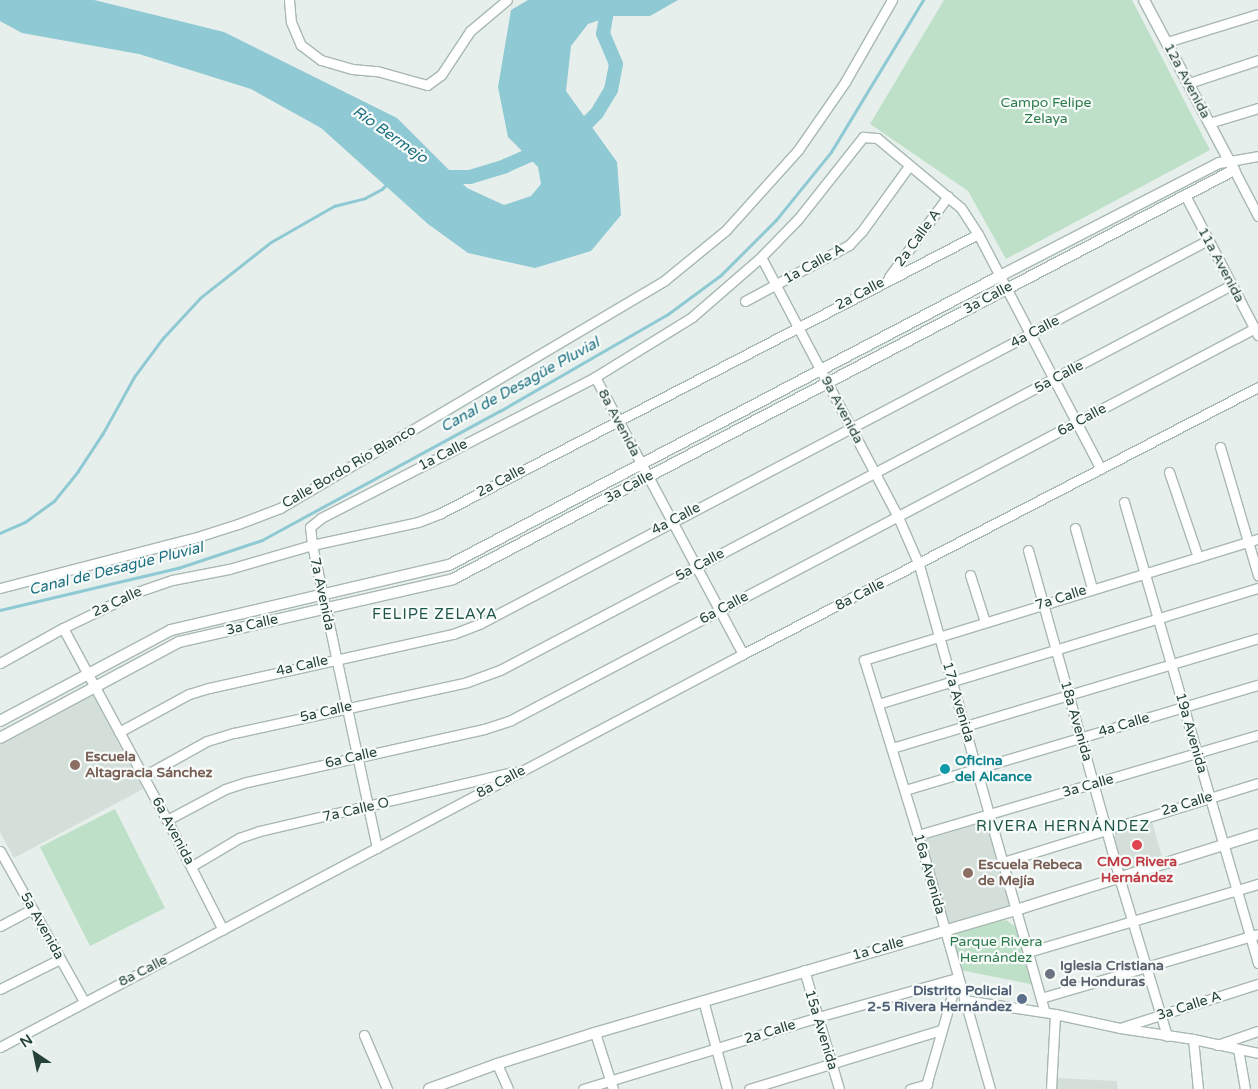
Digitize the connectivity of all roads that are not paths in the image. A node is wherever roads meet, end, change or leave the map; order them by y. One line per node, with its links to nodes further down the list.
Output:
1 (289, 0): 2 (street)
2 (507, 0)
3 (892, 0): 58 (street, Calle Bordo Río Blanco)
4 (1144, 0): 6 (street, 12a Avenida)
5 (1258, 14): 6 (street)
6 (1167, 42): 8 (street, 12a Avenida)
7 (1258, 60): 8 (street)
8 (1189, 83): 10 (street, 12a Avenida)
9 (1258, 108): 10 (street)
10 (1209, 123): 12 (street, 12a Avenida)
11 (1258, 156): 12 (street)
12 (1232, 165): 14 (street, 3a Calle); 16 (street, 12a Avenida); 21 (street, 3a Calle)
13 (910, 166): 15 (street); 20 (street); 24 (street, 1a Calle A)
14 (1185, 195): 19 (street, 11a Avenida); 25 (street, 3a Calle)
15 (948, 196): 18 (street); 22 (street, 2a Calle A)
16 (1255, 204): 17 (street, 12a Avenida)
17 (1258, 216)
18 (978, 234): 21 (street); 22 (street, 2a Calle)
19 (1208, 240): 23 (street, 11a Avenida); 29 (street, 4a Calle)
20 (761, 257): 24 (street, 9a Avenida); 31 (street)
21 (1000, 276): 25 (street); 30 (street, 3a Calle)
22 (887, 280): 27 (street, 2a Calle)
23 (1231, 285): 28 (street, 11a Avenida); 32 (street, 5a Calle)
24 (775, 286): 26 (street, 1a Calle A); 27 (street, 9a Avenida)
25 (1006, 289): 29 (street); 33 (street, 3a Calle)
26 (745, 301)
27 (798, 326): 30 (street, 9a Avenida); 35 (street, 2a Calle)
28 (1256, 331): 36 (street, 6a Calle)
29 (1030, 335): 32 (street); 37 (street, 4a Calle)
30 (821, 371): 33 (street, 9a Avenida); 39 (street, 3a Calle)
31 (595, 377): 35 (street, 8a Avenida); 50 (street, 1a Calle)
32 (1053, 380): 36 (street); 42 (street, 5a Calle)
33 (828, 383): 37 (street, 9a Avenida); 43 (street, 3a Calle)
34 (1258, 387): 40 (street, 8a Calle)
35 (618, 421): 39 (street, 8a Avenida); 50 (street, 2a Calle)
36 (1076, 423): 40 (street); 45 (street, 6a Calle)
37 (852, 428): 42 (street, 9a Avenida); 46 (street, 4a Calle)
38 (1220, 447): 49 (street)
39 (642, 465): 43 (street, 8a Avenida); 61 (street, 3a Calle)
40 (1101, 469): 53 (street, 8a Calle)
41 (1169, 472): 52 (street)
42 (875, 474): 45 (street, 9a Avenida); 54 (street, 5a Calle)
43 (648, 477): 46 (street, 8a Avenida); 63 (street, 3a Calle)
44 (1124, 502): 55 (street, 19a Avenida)
45 (898, 517): 53 (street, 9a Avenida); 64 (street, 6a Calle)
46 (672, 521): 54 (street, 8a Avenida); 72 (street, 4a Calle)
47 (1075, 528): 59 (street)
48 (1258, 539): 49 (street, 7a Calle)
49 (1248, 542): 52 (street, 7a Calle); 57 (street)
50 (312, 545): 61 (street, 7a Avenida); 67 (street, 2a Calle)
51 (1028, 550): 62 (street, 18a Avenida)
52 (1198, 557): 55 (street, 7a Calle)
53 (919, 565): 68 (street, 17a Avenida); 71 (street, 8a Calle)
54 (696, 567): 64 (street, 8a Avenida); 83 (street, 5a Calle)
55 (1144, 573): 59 (street, 7a Calle); 65 (street, 19a Avenida)
56 (970, 575): 66 (street)
57 (1258, 575)
58 (0, 588)
59 (1092, 588): 62 (street, 7a Calle)
60 (1258, 588): 65 (street)
61 (323, 595): 63 (street, 7a Avenida); 76 (street, 3a Calle)
62 (1043, 604): 66 (street, 7a Calle); 70 (street, 18a Avenida)
63 (326, 608): 72 (street, 7a Avenida); 79 (street, 3a Calle)
64 (719, 611): 71 (street, 8a Avenida); 92 (street, 6a Calle)
65 (1158, 618): 70 (street); 75 (street, 19a Avenida)
66 (985, 622): 68 (street, 7a Calle)
67 (63, 628): 74 (street, 2a Calle); 76 (street, 6a Avenida)
68 (940, 636): 73 (street, 7a Calle); 77 (street, 17a Avenida)
69 (1258, 638): 75 (street)
70 (1056, 650): 77 (street); 80 (street, 18a Avenida)
71 (743, 654): 93 (street, 8a Calle)
72 (336, 658): 83 (street, 7a Avenida); 86 (street, 4a Calle)
73 (864, 660): 81 (street, 16a Avenida)
74 (0, 663)
75 (1171, 664): 80 (street); 82 (street, 19a Avenida)
76 (87, 674): 79 (street, 6a Avenida); 84 (street, 3a Calle)
77 (952, 682): 81 (street); 85 (street, 17a Avenida)
78 (1258, 685): 82 (street, 4a Calle)
79 (94, 686): 86 (street, 6a Avenida); 88 (street, 3a Calle)
80 (1068, 695): 85 (street); 89 (street, 18a Avenida)
81 (878, 704): 90 (street, 16a Avenida)
82 (1184, 707): 89 (street, 4a Calle); 91 (street, 19a Avenida)
83 (346, 708): 92 (street, 7a Avenida); 95 (street, 5a Calle)
84 (0, 721)
85 (965, 726): 90 (street); 94 (street, 17a Avenida)
86 (119, 732): 95 (street, 6a Avenida)
87 (1258, 735): 91 (street, 3a Calle)
88 (0, 738)
89 (1080, 738): 94 (street, 4a Calle); 97 (street, 18a Avenida)
90 (892, 748): 98 (street, 16a Avenida)
91 (1197, 753): 97 (street, 3a Calle); 99 (street, 19a Avenida)
92 (357, 756): 100 (street, 7a Avenida); 102 (street, 6a Calle)
93 (527, 769): 100 (street, 7a Calle O); 107 (street, 8a Calle)
94 (977, 769): 98 (street, 4a Calle); 101 (street, 17a Avenida)
95 (144, 776): 102 (street, 6a Avenida)
96 (1258, 783): 99 (street, 2a Calle)
97 (1093, 785): 101 (street, 3a Calle); 103 (street, 18a Avenida)
98 (905, 790): 105 (street, 16a Avenida)
99 (1210, 797): 103 (street, 2a Calle); 106 (street, 19a Avenida)
100 (369, 808): 107 (street, 7a Avenida); 110 (street, 7a Calle O)
101 (989, 814): 105 (street, 3a Calle); 109 (street, 17a Avenida)
102 (167, 820): 110 (street, 6a Avenida)
103 (1106, 830): 109 (street, 2a Calle); 111 (street, 18a Avenida)
104 (1258, 834): 106 (street, 1a Calle)
105 (918, 835): 119 (street, 16a Avenida)
106 (1224, 844): 111 (street, 1a Calle); 113 (street, 19a Avenida)
107 (377, 848): 118 (street, 8a Calle)
108 (2, 857): 114 (street, 5a Avenida)
109 (1003, 862): 115 (street, 17a Avenida)
110 (192, 866): 118 (street, 6a Avenida)
111 (1119, 877): 115 (street, 1a Calle); 116 (street, 18a Avenida)
112 (1258, 884): 113 (street)
113 (1237, 890): 116 (street); 120 (street, 19a Avenida)
114 (32, 909): 117 (street); 122 (street, 5a Avenida)
115 (1016, 910): 119 (street, 1a Calle); 121 (street, 17a Avenida)
116 (1133, 922): 121 (street); 124 (street, 18a Avenida)
117 (0, 926)
118 (223, 930): 132 (street, 8a Calle)
119 (945, 930): 125 (street, 1a Calle); 126 (street, 16a Avenida)
120 (1254, 935): 123 (street, 19a Avenida); 124 (street)
121 (1028, 952): 129 (street, 17a Avenida)
122 (60, 959): 128 (street); 132 (street, 5a Avenida)
123 (1258, 963)
124 (1146, 967): 129 (street); 135 (street, 18a Avenida)
125 (804, 970): 130 (street, 1a Calle); 136 (street, 15a Avenida)
126 (957, 978): 131 (street); 136 (street, 2a Calle); 138 (street)
127 (1258, 984): 135 (street, 3a Calle A)
128 (0, 989)
129 (1041, 998): 133 (street, 17a Avenida)
130 (703, 1000): 140 (street, 1a Calle); 146 (street)
131 (964, 1000): 133 (street); 162 (street)
132 (84, 1001): 145 (street, 8a Calle)
133 (1045, 1012): 134 (street)
134 (1055, 1014): 137 (street); 163 (street)
135 (1161, 1015): 137 (street, 3a Calle A); 142 (street, 18a Avenida)
136 (818, 1017): 146 (street, 2a Calle); 150 (street, 15a Avenida)
137 (1120, 1028): 142 (street)
138 (941, 1030): 150 (street); 153 (street)
139 (1258, 1031): 144 (street)
140 (595, 1033): 149 (street, 1a Calle); 152 (street)
141 (364, 1035): 154 (street)
142 (1168, 1036): 143 (street)
143 (1193, 1039): 144 (street); 164 (street)
144 (1217, 1045): 147 (street)
145 (0, 1047)
146 (716, 1048): 152 (street, 2a Calle); 158 (street)
147 (1238, 1049): 148 (street); 165 (street)
148 (1258, 1053)
149 (497, 1064): 151 (street); 156 (street)
150 (832, 1064): 159 (street); 160 (street, 15a Avenida)
151 (456, 1085): 155 (street)
152 (612, 1085): 157 (street, 2a Calle)
153 (926, 1086): 161 (street)
154 (388, 1089)
155 (429, 1089)
156 (508, 1089)
157 (583, 1089)
158 (727, 1089)
159 (749, 1089)
160 (839, 1089)
161 (910, 1089)
162 (990, 1089)
163 (1051, 1089)
164 (1198, 1089)
165 (1245, 1089)

